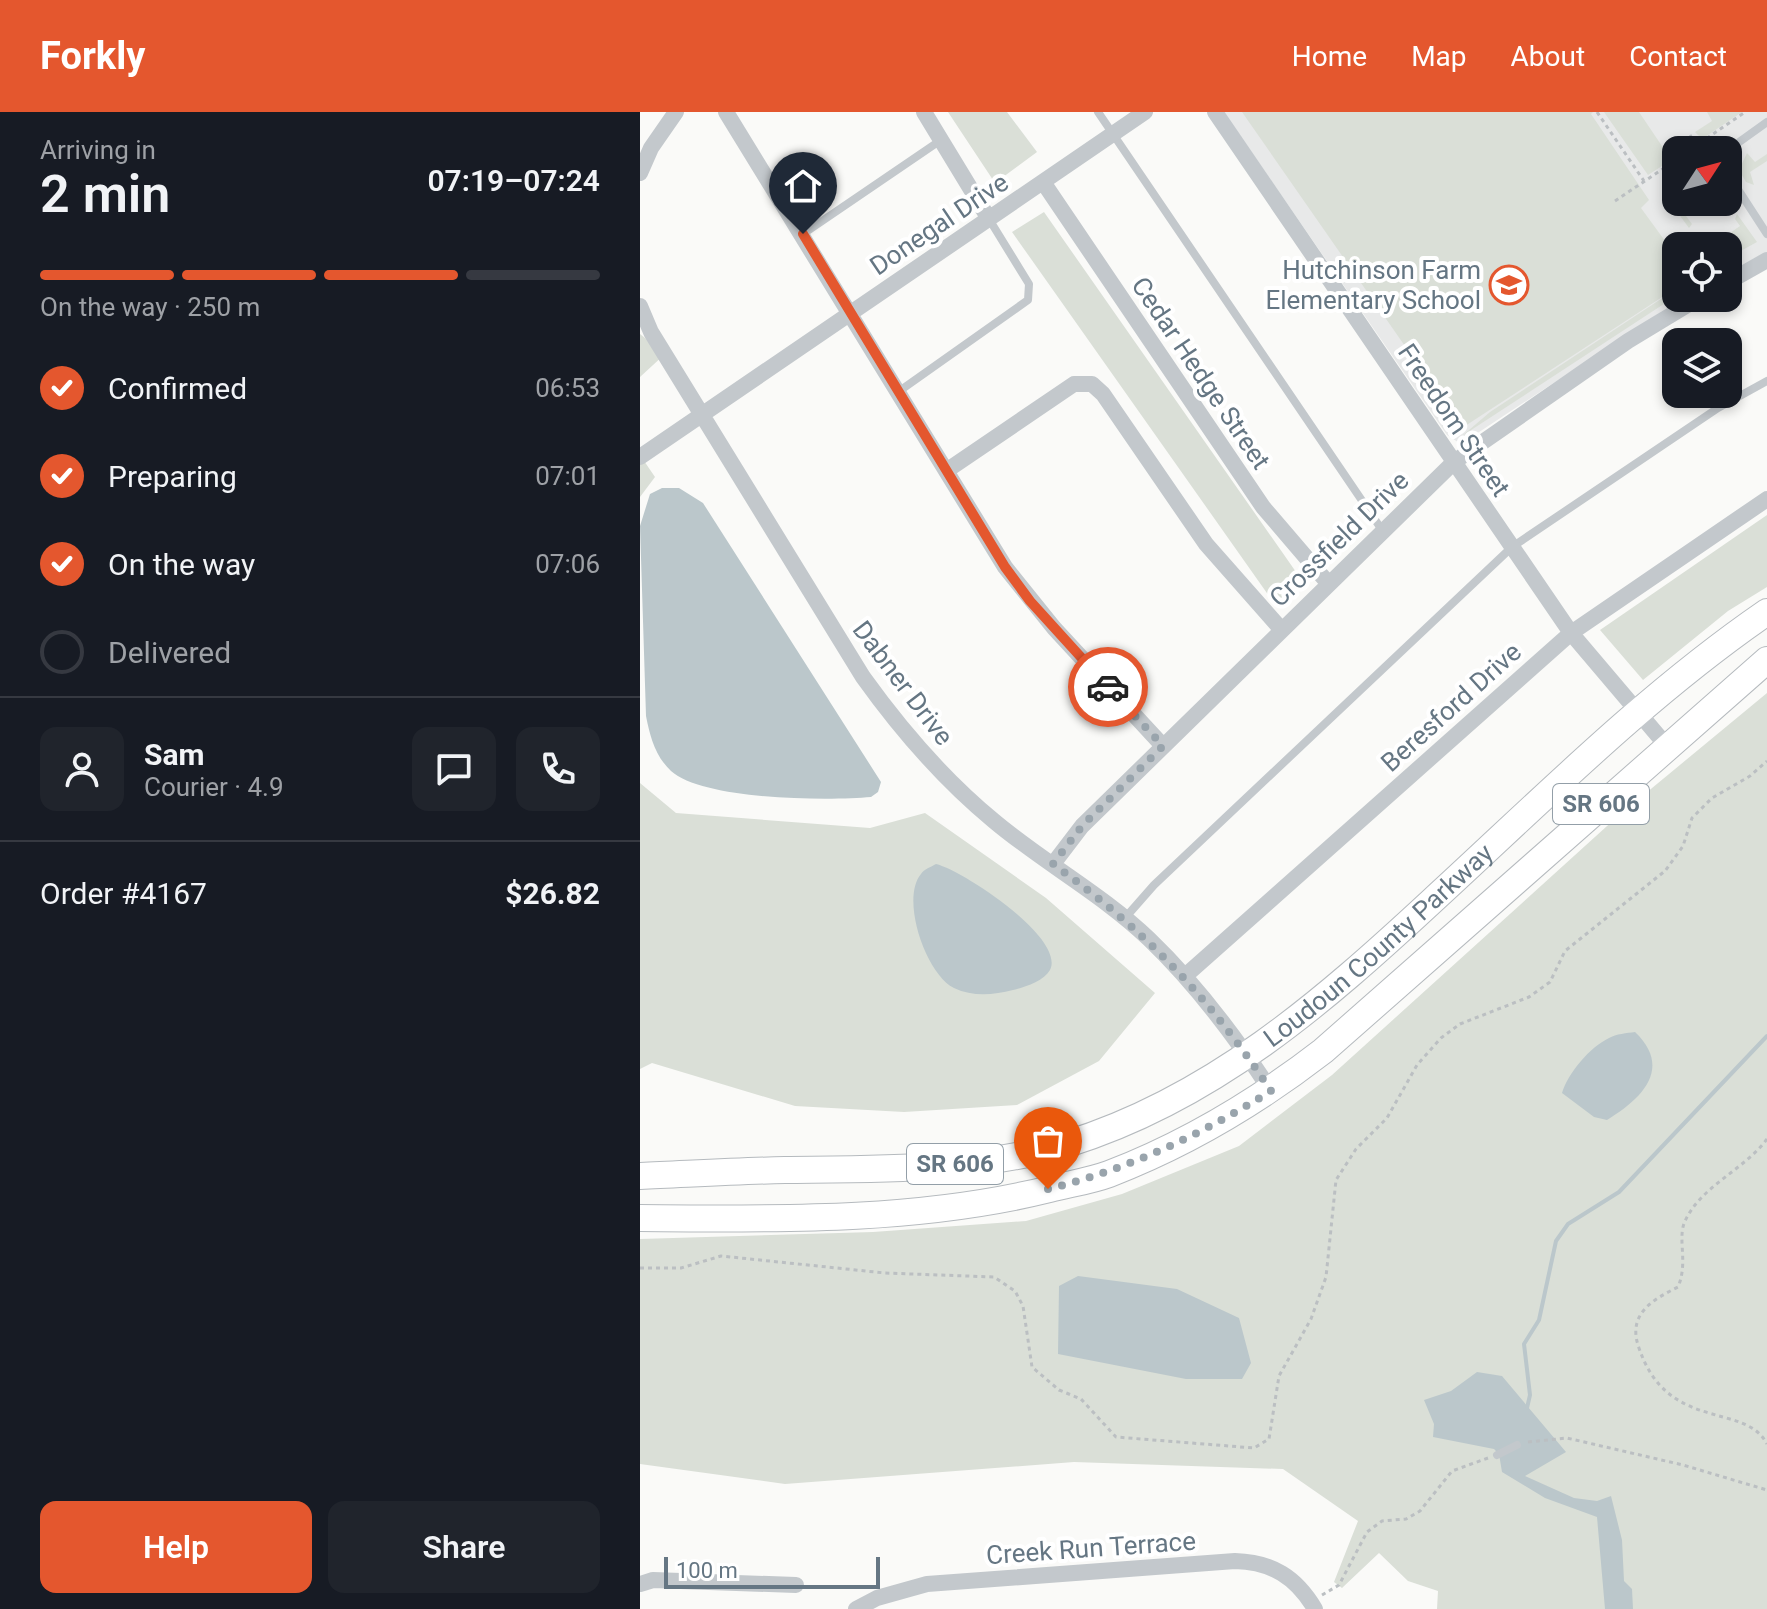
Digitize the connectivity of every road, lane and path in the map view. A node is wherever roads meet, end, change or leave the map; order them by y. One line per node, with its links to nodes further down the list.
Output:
1 (676, 112): 15 (street)
2 (726, 112): 21 (street)
3 (924, 112): 12 (street)
4 (1098, 112): 10 (lane)
5 (1145, 112): 10 (street, Donegal Drive)
6 (1215, 112): 32 (street, Freedom Street)
7 (1597, 112): 16 (path)
8 (1745, 112): 11 (path)
9 (1767, 122): 13 (lane)
10 (1113, 134): 17 (street, Donegal Drive); 35 (lane)
11 (1710, 136)
12 (941, 140): 20 (street); 21 (lane)
13 (1742, 140)
14 (1662, 169): 16 (path)
15 (640, 173)
16 (1644, 181): 19 (path)
17 (1043, 182): 20 (street, Donegal Drive); 37 (street, Cedar Hedge Street)
18 (1742, 196): 22 (lane)
19 (1615, 201)
20 (989, 219): 27 (street, Donegal Drive); 29 (lane)
21 (803, 234): 27 (street)
22 (1767, 234)
23 (1767, 260): 24 (street)
24 (1742, 274)
25 (640, 306): 30 (street, Dabner Drive)
26 (1676, 312): 32 (street, Crossfield Drive)
27 (851, 313): 29 (street); 30 (street, Donegal Drive)
28 (1767, 381): 36 (lane)
29 (898, 392): 33 (street)
30 (702, 415): 31 (street, Donegal Drive); 46 (street, Dabner Drive)
31 (640, 457)
32 (1454, 462): 35 (street, Crossfield Drive); 36 (street, Freedom Street)
33 (946, 471): 39 (street); 44 (street)
34 (1767, 499): 40 (street, Beresford Drive)
35 (1382, 530): 37 (street, Crossfield Drive)
36 (1512, 547): 40 (street, Freedom Street); 47 (lane)
37 (1328, 583): 39 (street, Crossfield Drive)
38 (1767, 612): 42 (main road, Loudoun County Parkway / SR 606)
39 (1281, 629): 44 (street, Crossfield Drive)
40 (1571, 633): 42 (street, Freedom Street); 48 (street, Beresford Drive)
41 (1767, 660): 43 (main road, Loudoun County Parkway / SR 606)
42 (1638, 714): 43 (street, Freedom Street); 49 (main road, Loudoun County Parkway / SR 606)
43 (1666, 745): 50 (main road, Loudoun County Parkway / SR 606)
44 (1163, 746): 46 (street, Crossfield Drive)
45 (1767, 761): 54 (path)
46 (1053, 864): 47 (street, Dabner Drive)
47 (1125, 918): 48 (street, Dabner Drive)
48 (1185, 976): 49 (street, Dabner Drive)
49 (1248, 1056): 50 (street, Dabner Drive); 52 (main road, Loudoun County Parkway / SR 606)
50 (1271, 1091): 53 (main road, Loudoun County Parkway / SR 606)
51 (1767, 1139): 55 (path)
52 (640, 1176)
53 (640, 1218)
54 (640, 1268)
55 (1767, 1444)
56 (1517, 1445): 57 (lane); 58 (path)
57 (1497, 1455): 61 (path)
58 (1767, 1490)
59 (640, 1584): 60 (street)
60 (796, 1585)
61 (1312, 1604): 62 (street, Creek Run Terrace)
62 (856, 1609)

